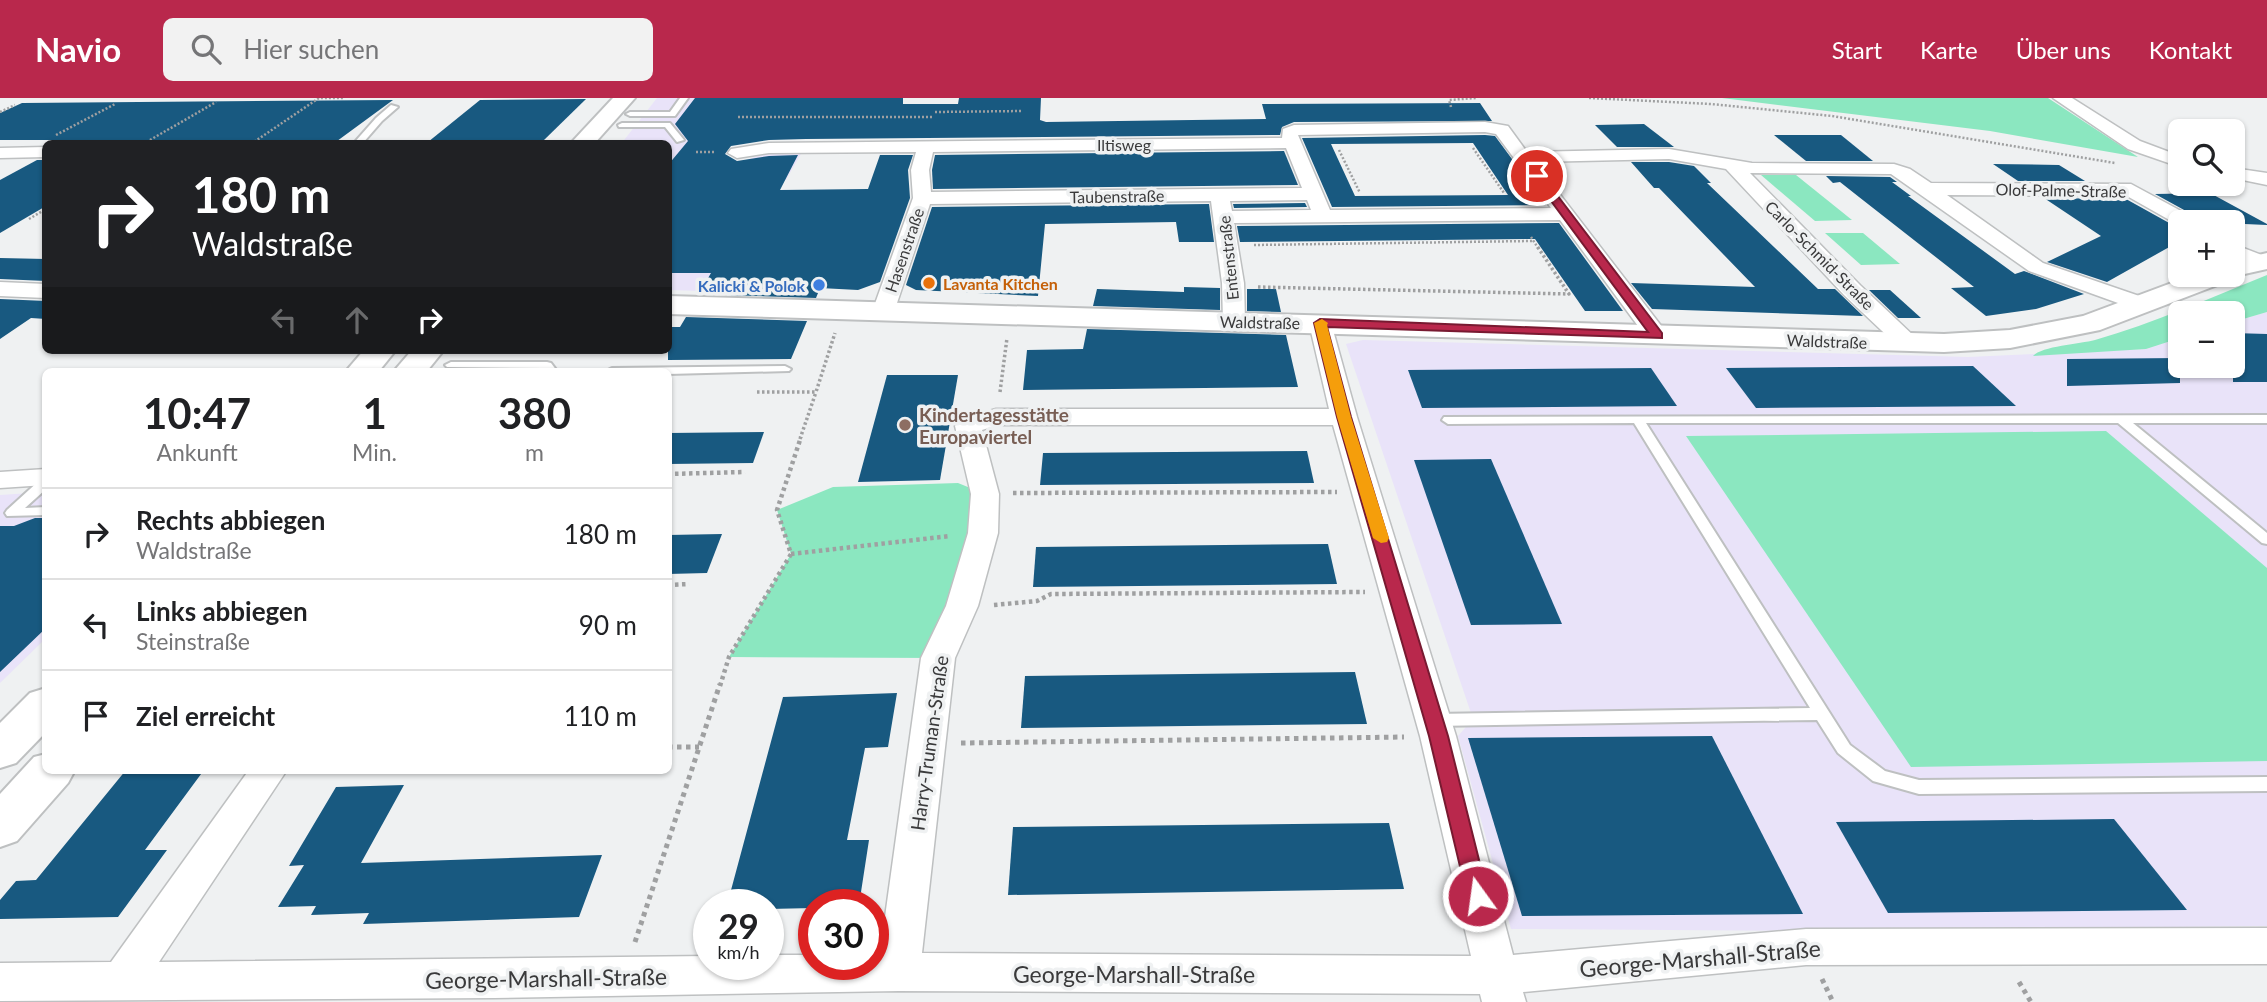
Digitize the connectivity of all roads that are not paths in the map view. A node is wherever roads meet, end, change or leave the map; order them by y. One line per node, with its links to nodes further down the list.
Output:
1 (684, 98): 4 (lane)
2 (2061, 98): 15 (street)
3 (394, 107): 5 (lane)
4 (630, 109): 6 (street); 7 (street); 8 (lane)
5 (362, 140)
6 (587, 140)
7 (608, 140)
8 (680, 141)
9 (1292, 143): 10 (street, Iltisweg); 14 (street); 20 (street)
10 (926, 146): 13 (street, Iltisweg); 22 (street, Hasenstraße)
11 (42, 152): 12 (street)
12 (0, 153)
13 (737, 153)
14 (1523, 157): 16 (street); 24 (street)
15 (2168, 159)
16 (1732, 166): 19 (street); 39 (street, Carlo-Schmid-Straße)
17 (2245, 175): 18 (street)
18 (2267, 179)
19 (1927, 189): 23 (street, Olof-Palme-Straße); 33 (street)
20 (1313, 194): 21 (street, Taubenstraße); 25 (street)
21 (1219, 195): 22 (street, Taubenstraße); 26 (street, Entenstraße)
22 (922, 198): 35 (street, Hasenstraße)
23 (2168, 211)
24 (1566, 214): 25 (street); 38 (street)
25 (1323, 216): 26 (street)
26 (1225, 217): 36 (street, Entenstraße)
27 (2245, 254): 28 (street)
28 (2264, 261): 29 (street)
29 (2245, 266)
30 (2187, 287): 33 (street, Waldstraße)
31 (1, 290): 32 (street)
32 (42, 291)
33 (2143, 304): 39 (street, Waldstraße)
34 (672, 305): 35 (street, Waldstraße)
35 (883, 312): 36 (street, Waldstraße)
36 (1234, 321): 37 (street, Waldstraße)
37 (1320, 323): 38 (street, Waldstraße); 47 (street)
38 (1657, 336): 39 (street, Waldstraße)
39 (1908, 343)
40 (377, 354): 42 (street)
41 (440, 358): 43 (street); 44 (lane)
42 (365, 368)
43 (417, 368)
44 (549, 368)
45 (786, 369): 46 (lane)
46 (672, 370)
47 (1344, 417): 59 (street); 66 (street, Harry-Truman-Straße)
48 (2121, 419): 49 (lane); 51 (lane); 56 (lane)
49 (2267, 419)
50 (1448, 420): 51 (lane)
51 (1638, 420): 58 (lane)
52 (0, 480): 53 (street)
53 (42, 480)
54 (42, 484): 55 (lane)
55 (42, 511)
56 (2267, 540)
57 (42, 708): 60 (street)
58 (1822, 714): 59 (lane); 63 (lane)
59 (1436, 728): 70 (street)
60 (3, 745)
61 (47, 774): 64 (street)
62 (266, 774): 68 (street)
63 (2267, 784)
64 (0, 827)
65 (2266, 948): 70 (street, George-Marshall-Straße)
66 (899, 972): 69 (street, George-Marshall-Straße); 70 (street, George-Marshall-Straße)
67 (0, 982): 68 (street, George-Marshall-Straße)
68 (121, 983): 71 (street, George-Marshall-Straße)
69 (711, 989): 71 (street, George-Marshall-Straße)
70 (1501, 989)
71 (488, 991)

